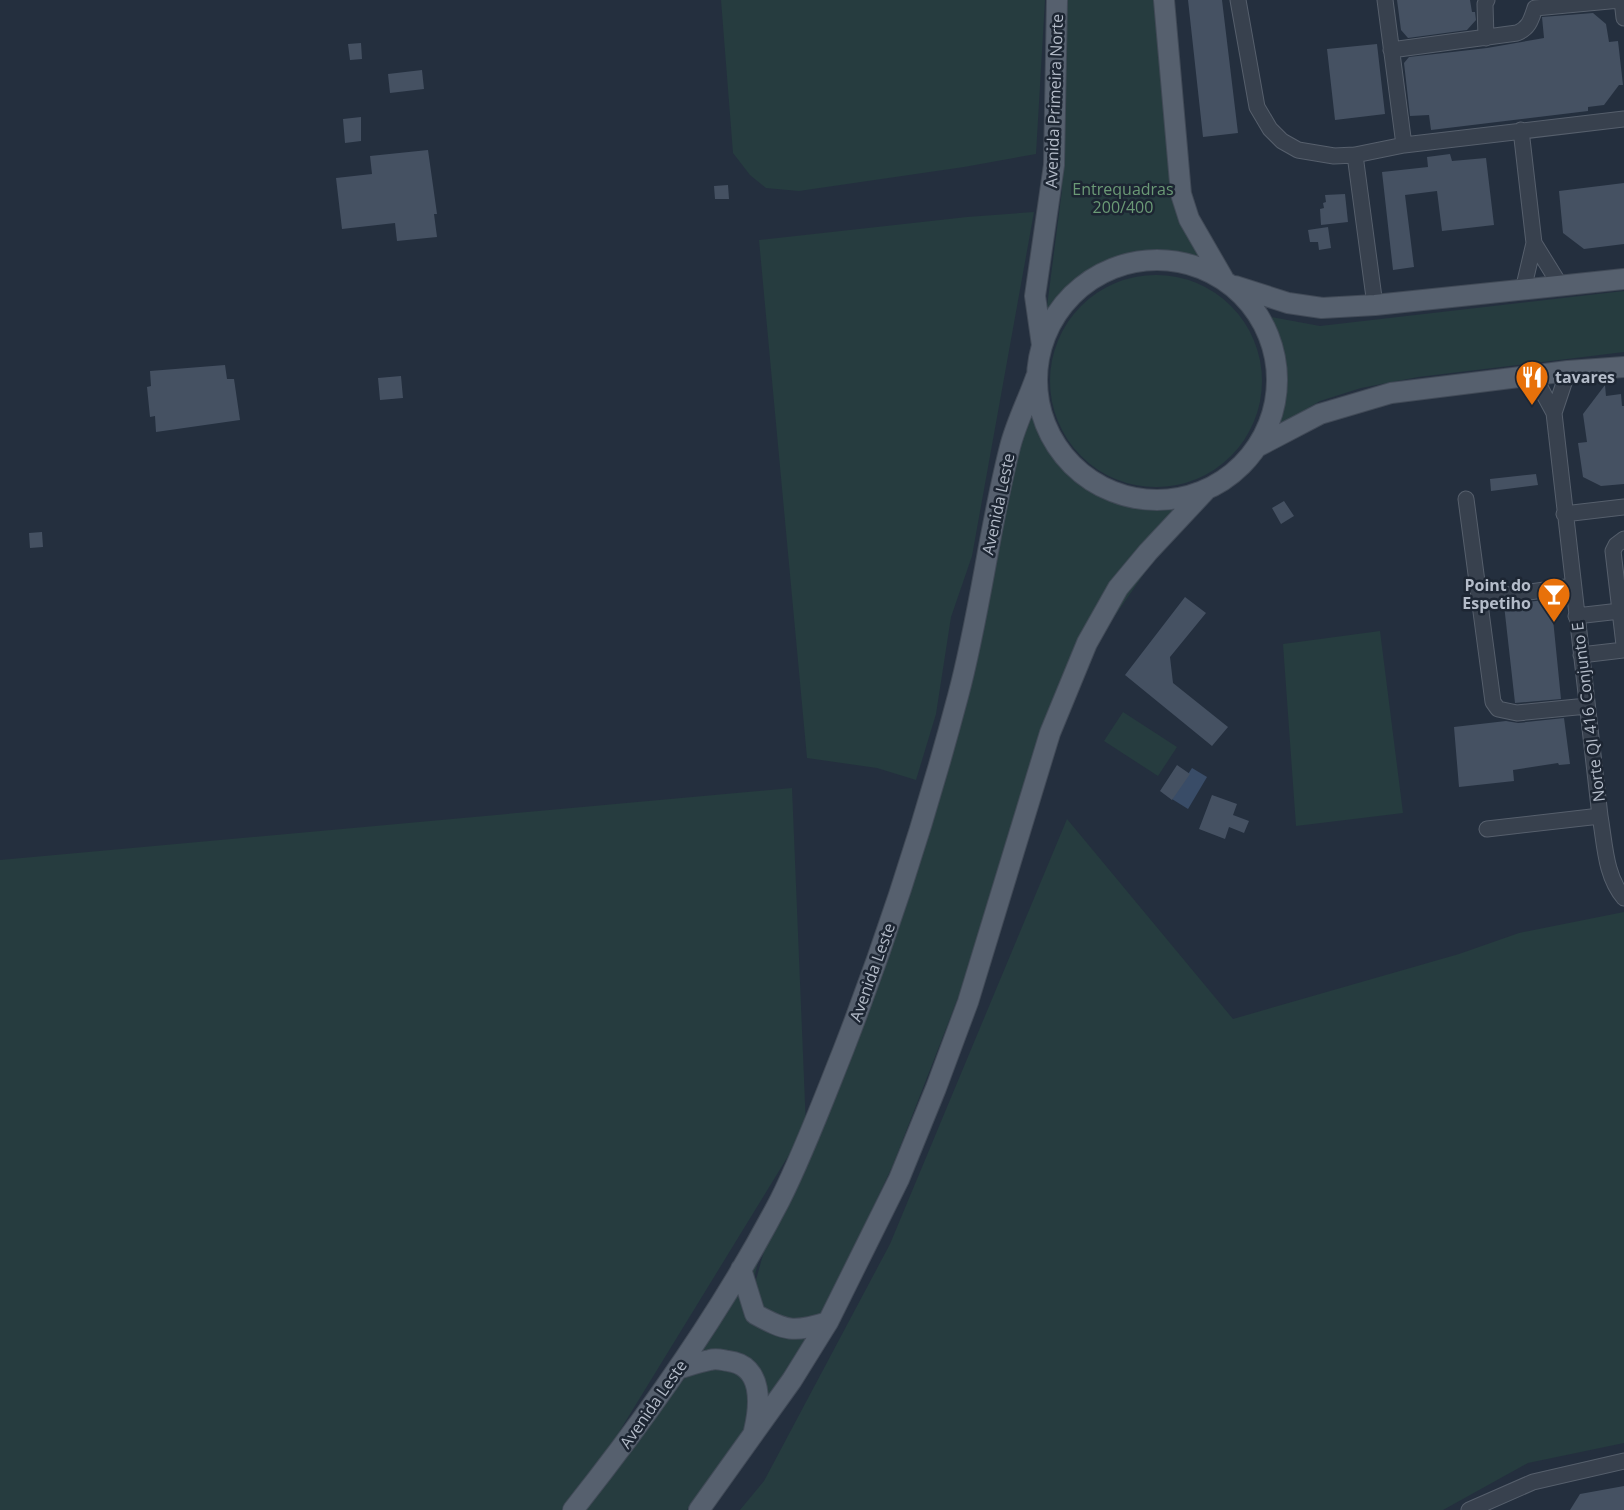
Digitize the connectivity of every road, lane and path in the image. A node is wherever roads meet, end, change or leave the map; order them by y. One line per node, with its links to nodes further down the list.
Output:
1 (1057, 0): 22 (main road, Avenida Primeira Norte)
2 (1164, 0): 18 (main road)
3 (1238, 0): 15 (street)
4 (1385, 0): 11 (street)
5 (1488, 0): 10 (street)
6 (1621, 0): 7 (street); 9 (street)
7 (1590, 2): 8 (street)
8 (1532, 4): 10 (street)
9 (1624, 18)
10 (1486, 38): 11 (street)
11 (1391, 50): 14 (street)
12 (1624, 119): 13 (street)
13 (1521, 130): 14 (street); 16 (street)
14 (1404, 145): 15 (street)
15 (1355, 155): 21 (street)
16 (1534, 243): 19 (street); 20 (street)
17 (1624, 279): 19 (main road)
18 (1228, 282): 21 (main road); 22 (main road); 28 (main road)
19 (1560, 285): 20 (main road)
20 (1523, 290): 21 (main road)
21 (1375, 305)
22 (1042, 345): 26 (main road)
23 (1624, 367): 24 (main road)
24 (1568, 371): 25 (main road); 27 (street, Norte QI 416 Conjunto E)
25 (1534, 376): 27 (street, Norte QI 416 Conjunto E); 28 (main road)
26 (1036, 377): 29 (main road); 45 (main road, Avenida Leste)
27 (1554, 413): 32 (street, Norte QI 416 Conjunto E)
28 (1257, 447): 29 (main road)
29 (1206, 490): 46 (main road)
30 (1466, 499): 35 (street)
31 (1624, 507): 32 (street)
32 (1564, 514): 34 (street, Norte QI 416 Conjunto E)
33 (1624, 539): 36 (street)
34 (1573, 586): 35 (street); 37 (street, Norte QI 416 Conjunto E)
35 (1479, 599): 41 (street)
36 (1620, 611): 37 (street); 38 (street)
37 (1576, 616): 40 (street, Norte QI 416 Conjunto E)
38 (1624, 645)
39 (1624, 650): 40 (street)
40 (1581, 655): 41 (street, Norte QI 416 Conjunto E)
41 (1587, 706): 42 (street, Norte QI 416 Conjunto E)
42 (1600, 816): 43 (street); 44 (street, Norte QI 416 Conjunto E)
43 (1487, 829)
44 (1624, 898)
45 (741, 1269): 46 (main road); 47 (main road, Avenida Leste)
46 (828, 1322): 48 (main road)
47 (678, 1369): 48 (main road); 50 (main road, Avenida Leste)
48 (753, 1436): 51 (main road)
49 (1624, 1461): 52 (street)
50 (573, 1510)
51 (699, 1510)
52 (1469, 1510)

